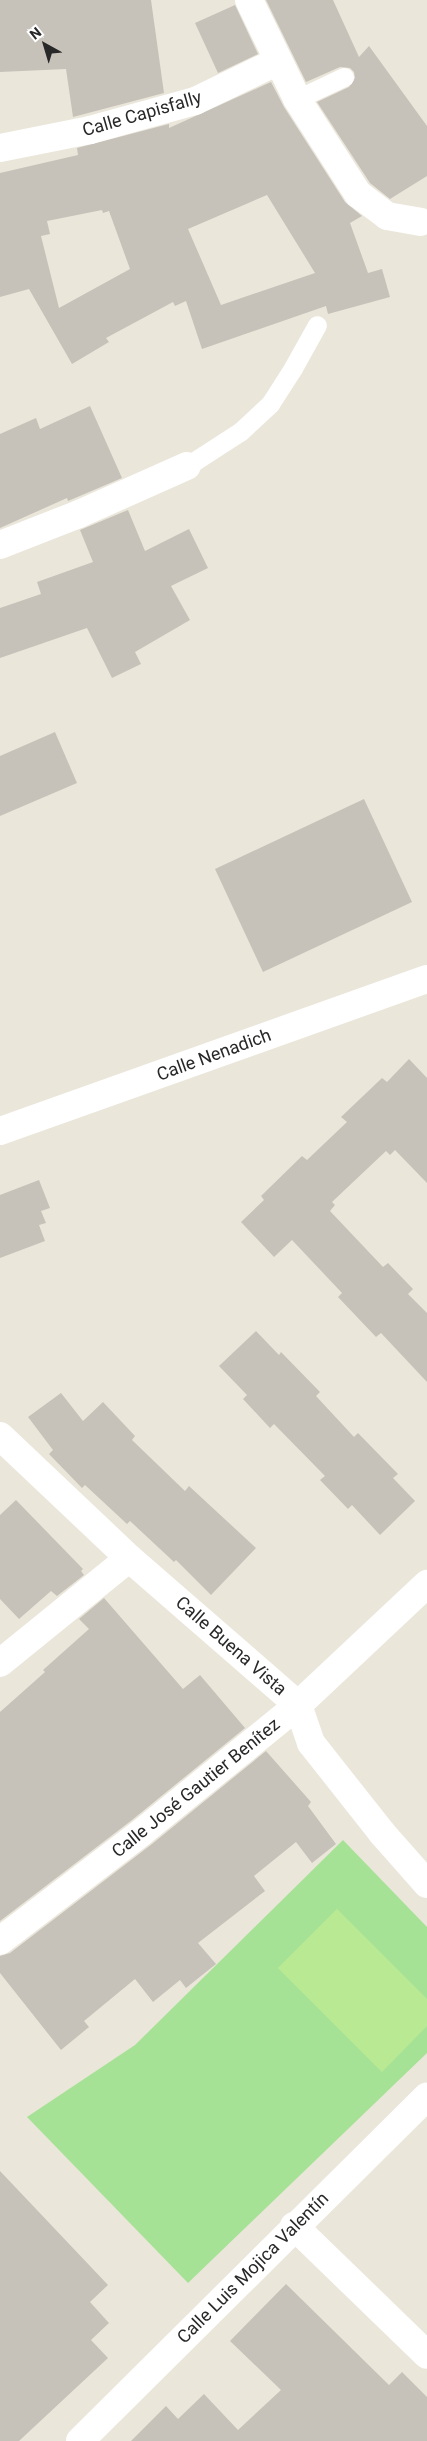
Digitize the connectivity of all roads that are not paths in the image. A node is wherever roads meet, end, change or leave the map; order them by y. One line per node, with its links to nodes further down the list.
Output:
1 (250, 0): 2 (street)
2 (278, 61): 4 (street); 5 (street, Calle Capisfally)
3 (344, 77): 4 (lane)
4 (297, 99): 6 (street)
5 (0, 148)
6 (420, 222)
7 (317, 325): 8 (lane)
8 (187, 466): 9 (street)
9 (0, 545)
10 (427, 979): 11 (street, Calle Nenadich)
11 (0, 1131)
12 (0, 1436): 13 (street, Calle Buena Vista)
13 (129, 1558): 15 (street); 16 (street, Calle Buena Vista)
14 (427, 1584): 16 (street, Calle José Gautier Benítez)
15 (0, 1663)
16 (298, 1705): 17 (street, Calle Buena Vista); 18 (street, Calle José Gautier Benítez)
17 (427, 1884)
18 (0, 1941)
19 (427, 2096): 20 (street, Calle Luis Mojica Valentín)
20 (294, 2226): 21 (street); 22 (street, Calle Luis Mojica Valentín)
21 (427, 2355)
22 (80, 2441)

